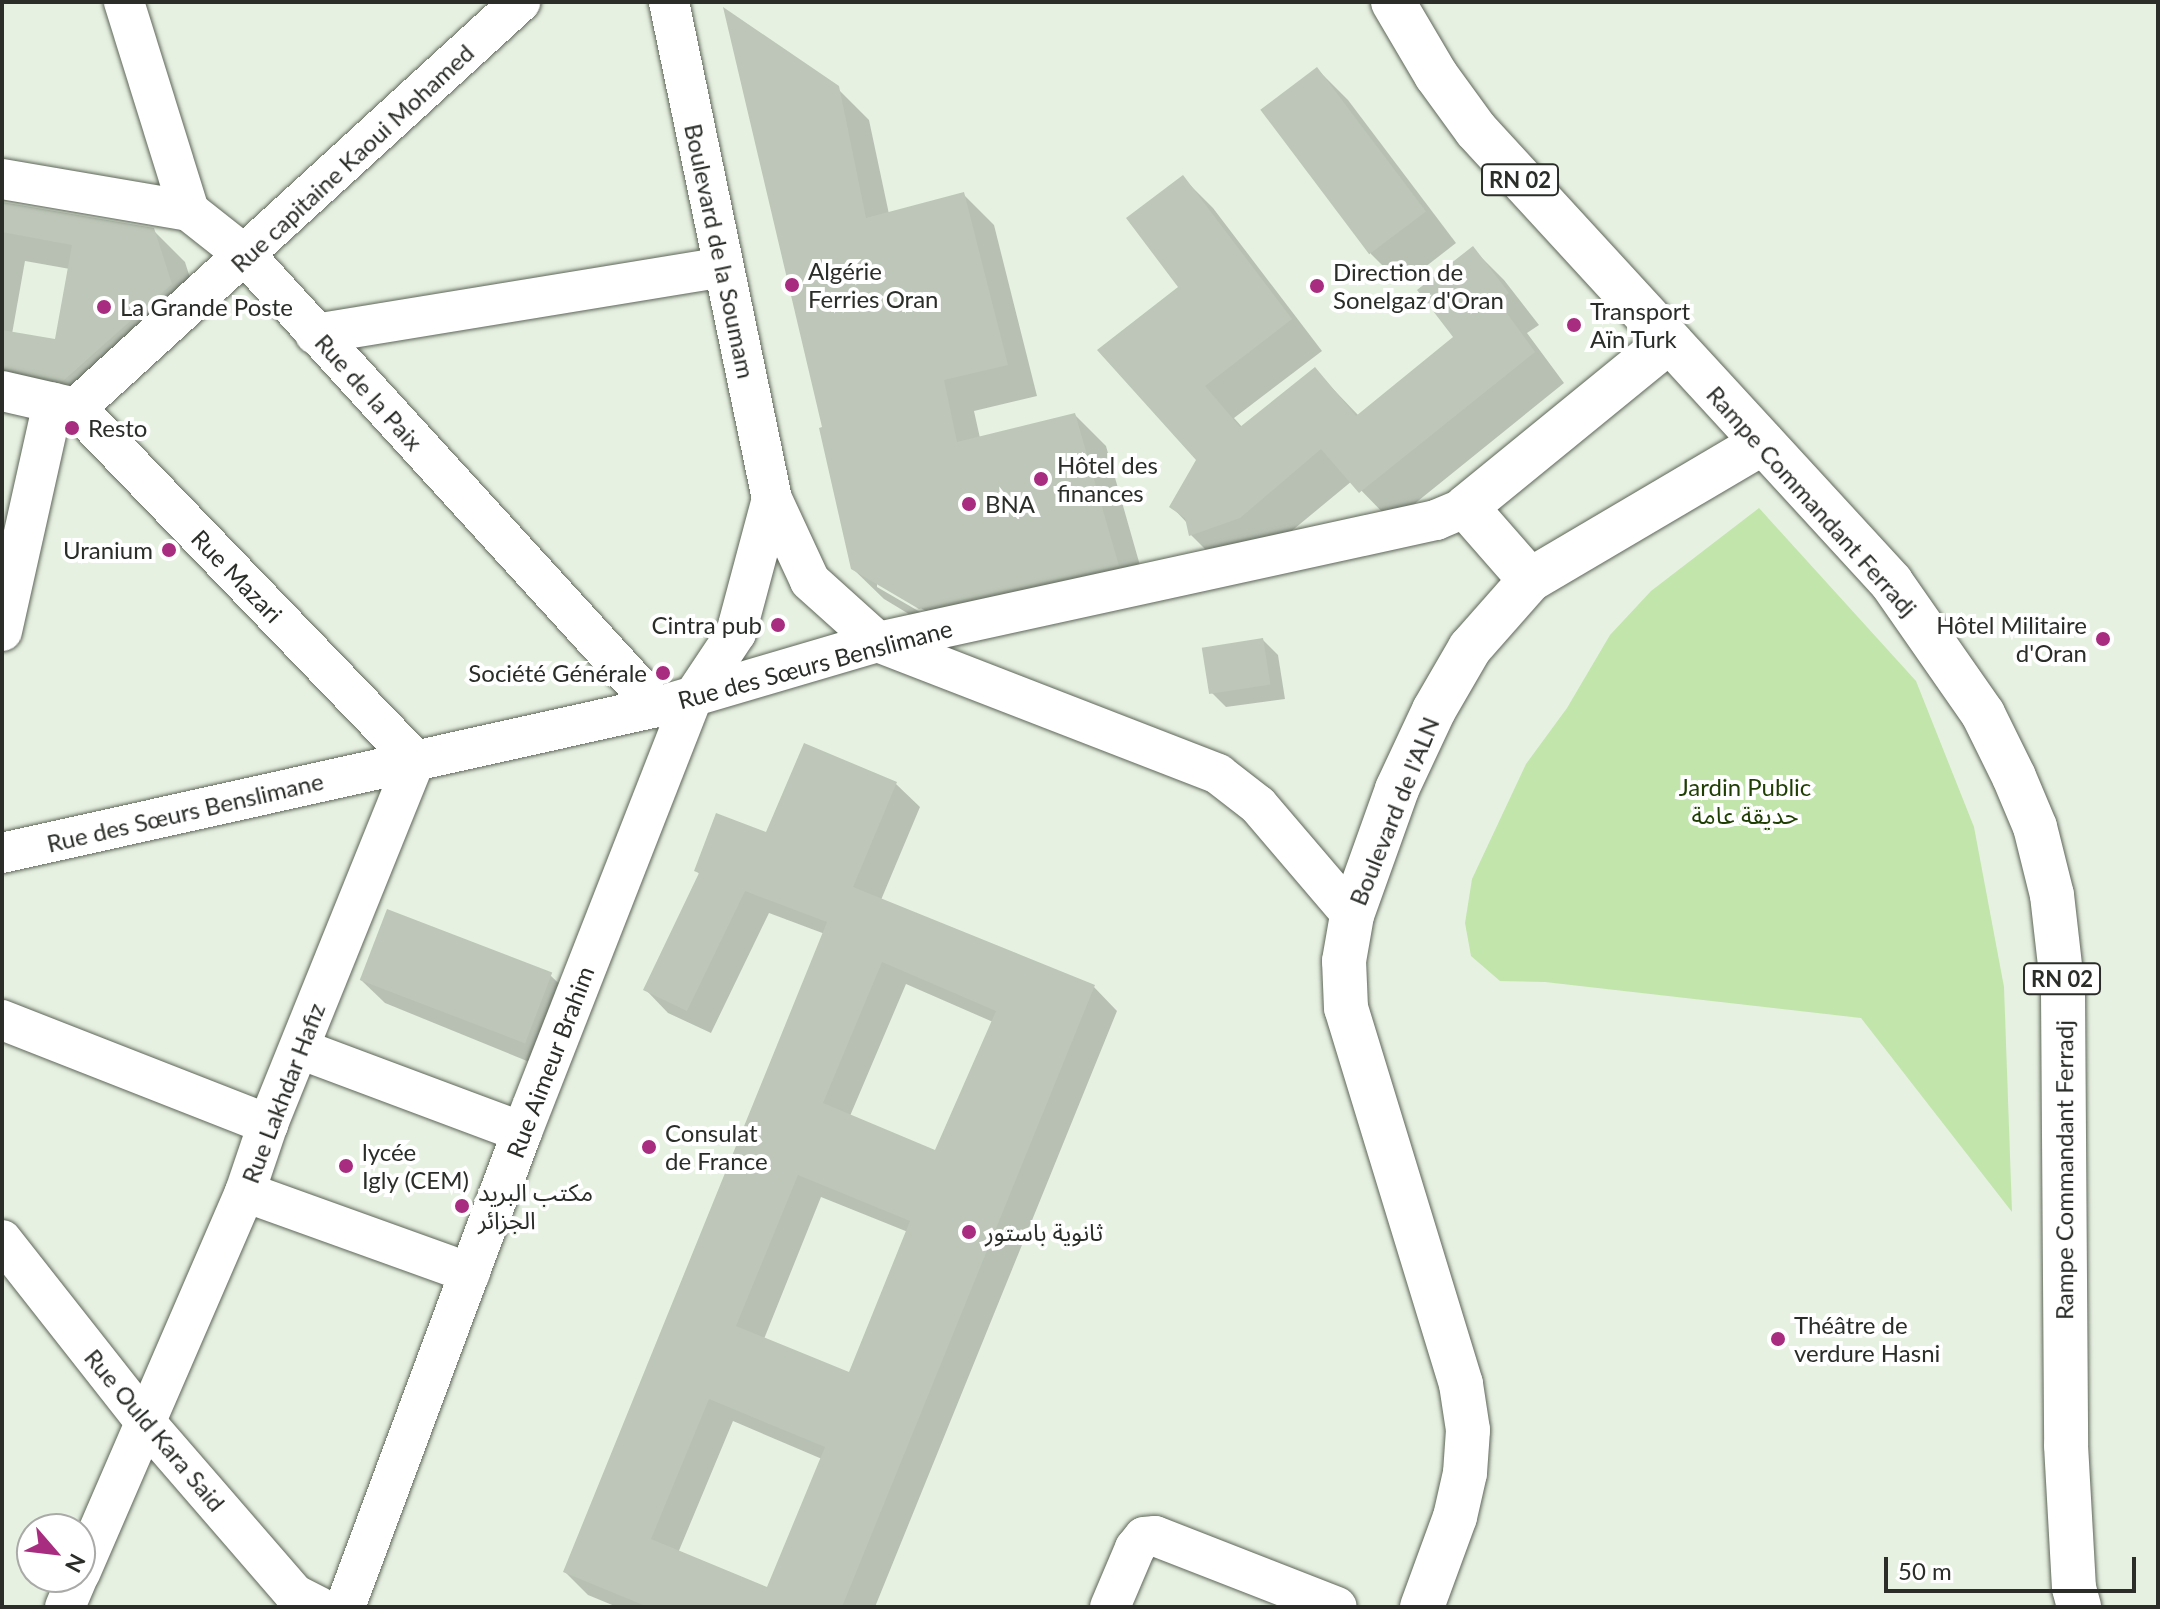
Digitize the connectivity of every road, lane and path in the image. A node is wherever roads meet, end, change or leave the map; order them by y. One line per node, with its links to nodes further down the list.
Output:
1 (124, 2): 6 (street)
2 (520, 2): 7 (street, Rue capitaine Kaoui Mohamed)
3 (669, 2): 8 (street, Boulevard de la Soumam)
4 (1393, 2): 10 (main road, Rampe Commandant Ferradj / RN 02)
5 (2, 179): 6 (street)
6 (189, 211): 7 (street, Rue de la Paix)
7 (246, 256): 9 (street, Rue de la Paix); 12 (street, Rue capitaine Kaoui Mohamed)
8 (723, 267): 9 (street); 14 (street, Boulevard de la Soumam)
9 (315, 334): 19 (street, Rue de la Paix)
10 (1668, 342): 13 (main road, Rampe Commandant Ferradj / RN 02); 15 (main road, Rue des Sœurs Benslimane)
11 (2, 391): 12 (street)
12 (64, 406): 17 (street); 20 (street, Rue Mazari)
13 (1763, 443): 16 (main road, Boulevard de l'ALN); 37 (main road, Rampe Commandant Ferradj / RN 02)
14 (772, 499): 18 (street); 19 (street, Rue Aimeur Brahim)
15 (1466, 507): 16 (main road); 18 (street, Rue des Sœurs Benslimane)
16 (1530, 580): 22 (main road, Boulevard de l'ALN)
17 (2, 631)
18 (878, 642): 19 (street, Rue des Sœurs Benslimane); 22 (street)
19 (674, 703): 20 (street, Rue des Sœurs Benslimane); 26 (street, Rue Aimeur Brahim)
20 (415, 760): 21 (street, Rue des Sœurs Benslimane); 24 (street, Rue Lakhdar Hafiz)
21 (2, 853)
22 (1352, 915): 36 (main road, Boulevard de l'ALN)
23 (2, 1020): 25 (street)
24 (300, 1049): 25 (street, Rue Lakhdar Hafiz); 26 (street)
25 (268, 1124): 27 (street, Rue Lakhdar Hafiz)
26 (522, 1132): 29 (street, Rue Aimeur Brahim)
27 (245, 1192): 29 (street); 30 (street, Rue Lakhdar Hafiz)
28 (2, 1240): 30 (street, Rue Ould Kara Said)
29 (470, 1273): 33 (street, Rue Aimeur Brahim)
30 (147, 1424): 31 (street, Rue Lakhdar Hafiz); 32 (street, Rue Ould Kara Said)
31 (96, 1537)
32 (319, 1607)
33 (345, 1607)
34 (1110, 1607): 35 (street)
35 (1337, 1607)
36 (1422, 1607)
37 (2079, 1607)

